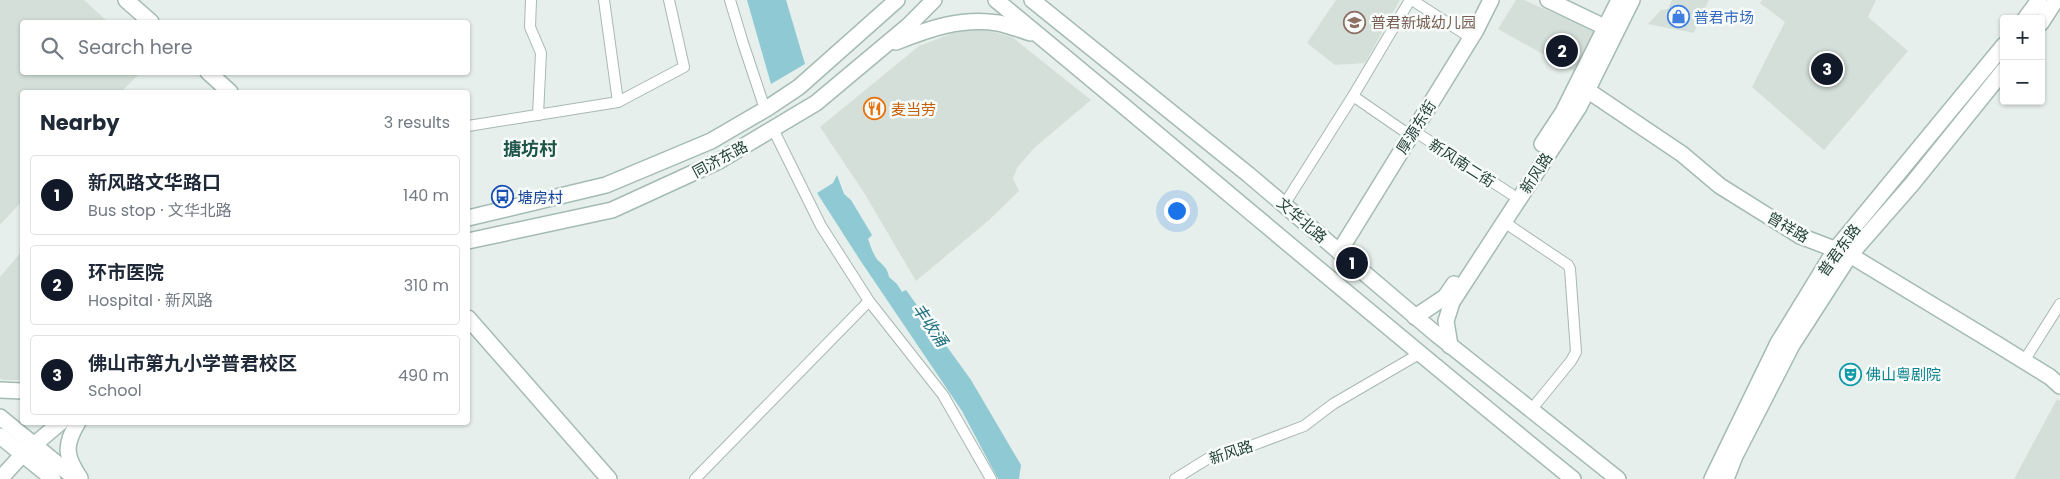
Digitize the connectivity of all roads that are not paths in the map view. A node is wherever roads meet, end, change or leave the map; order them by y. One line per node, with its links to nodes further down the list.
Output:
1 (126, 0): 25 (main road)
2 (531, 0): 38 (street)
3 (604, 0): 36 (street)
4 (669, 0): 36 (street)
5 (730, 0): 37 (street)
6 (897, 0): 37 (main road, 同济东路)
7 (934, 0): 29 (main road, 同济东路)
8 (996, 0): 27 (main road, 文华北路)
9 (1032, 0): 23 (main road, 文华北路)
10 (1046, 0): 23 (main road)
11 (1411, 0): 28 (street); 35 (street)
12 (1491, 0): 28 (main road, 厚源东街)
13 (1548, 0): 26 (main road)
14 (1619, 0): 26 (main road, 新风路)
15 (1632, 0): 26 (main road, 新风路)
16 (2032, 0): 19 (main road)
17 (2040, 0): 20 (main road)
18 (2056, 0): 21 (main road)
19 (2034, 15)
20 (2036, 15)
21 (2040, 15)
22 (2060, 15): 24 (main road)
23 (1052, 16): 43 (main road, 文华北路)
24 (2045, 18)
25 (149, 20)
26 (1611, 30): 33 (main road, 新风路)
27 (1038, 35): 29 (main road); 55 (main road, 文华北路)
28 (1471, 38): 41 (main road, 厚源东街)
29 (883, 47): 40 (main road, 同济东路)
30 (2000, 50): 47 (main road, 普君东路)
31 (211, 75): 34 (main road)
32 (2000, 75): 49 (main road, 普君东路)
33 (1583, 86): 42 (main road, 新风路); 45 (main road, 新风路); 47 (main road, 曾祥路)
34 (228, 90)
35 (1353, 96): 41 (street, 新风南二街); 43 (street)
36 (618, 102): 38 (street)
37 (766, 109): 44 (main road, 同济东路)
38 (538, 115): 39 (street)
39 (470, 126)
40 (773, 129): 46 (main road, 同济东路); 50 (street)
41 (1412, 134): 42 (street, 新风南二街); 48 (main road, 厚源东街)
42 (1511, 194): 52 (main road, 新风路)
43 (1284, 204): 48 (main road, 文华北路)
44 (470, 218)
45 (1504, 222): 54 (main road, 新风路); 60 (street)
46 (470, 241)
47 (1835, 250): 49 (main road, 曾祥路); 76 (main road, 普君东路)
48 (1339, 252): 52 (main road, 文华北路)
49 (1850, 255): 56 (main road, 曾祥路); 77 (main road, 普君东路)
50 (869, 301): 71 (street); 72 (street)
51 (2060, 304): 56 (street)
52 (1415, 317): 54 (main road, 文华北路)
53 (470, 320): 70 (main road)
54 (1450, 346): 60 (main road, 文华北路)
55 (1419, 354): 73 (street, 新风路); 74 (main road, 文华北路)
56 (2024, 361): 57 (main road, 曾祥路)
57 (2060, 386)
58 (0, 390): 59 (main road)
59 (20, 391)
60 (1531, 410): 75 (main road, 文华北路)
61 (0, 417): 64 (main road)
62 (57, 425): 65 (main road)
63 (76, 425): 69 (main road)
64 (9, 435): 65 (main road)
65 (28, 449): 66 (main road); 67 (main road); 68 (main road)
66 (0, 479)
67 (53, 479)
68 (76, 479)
69 (81, 479)
70 (609, 479)
71 (695, 479)
72 (991, 479)
73 (1175, 479)
74 (1573, 479)
75 (1618, 479)
76 (1712, 479)
77 (1726, 479)

